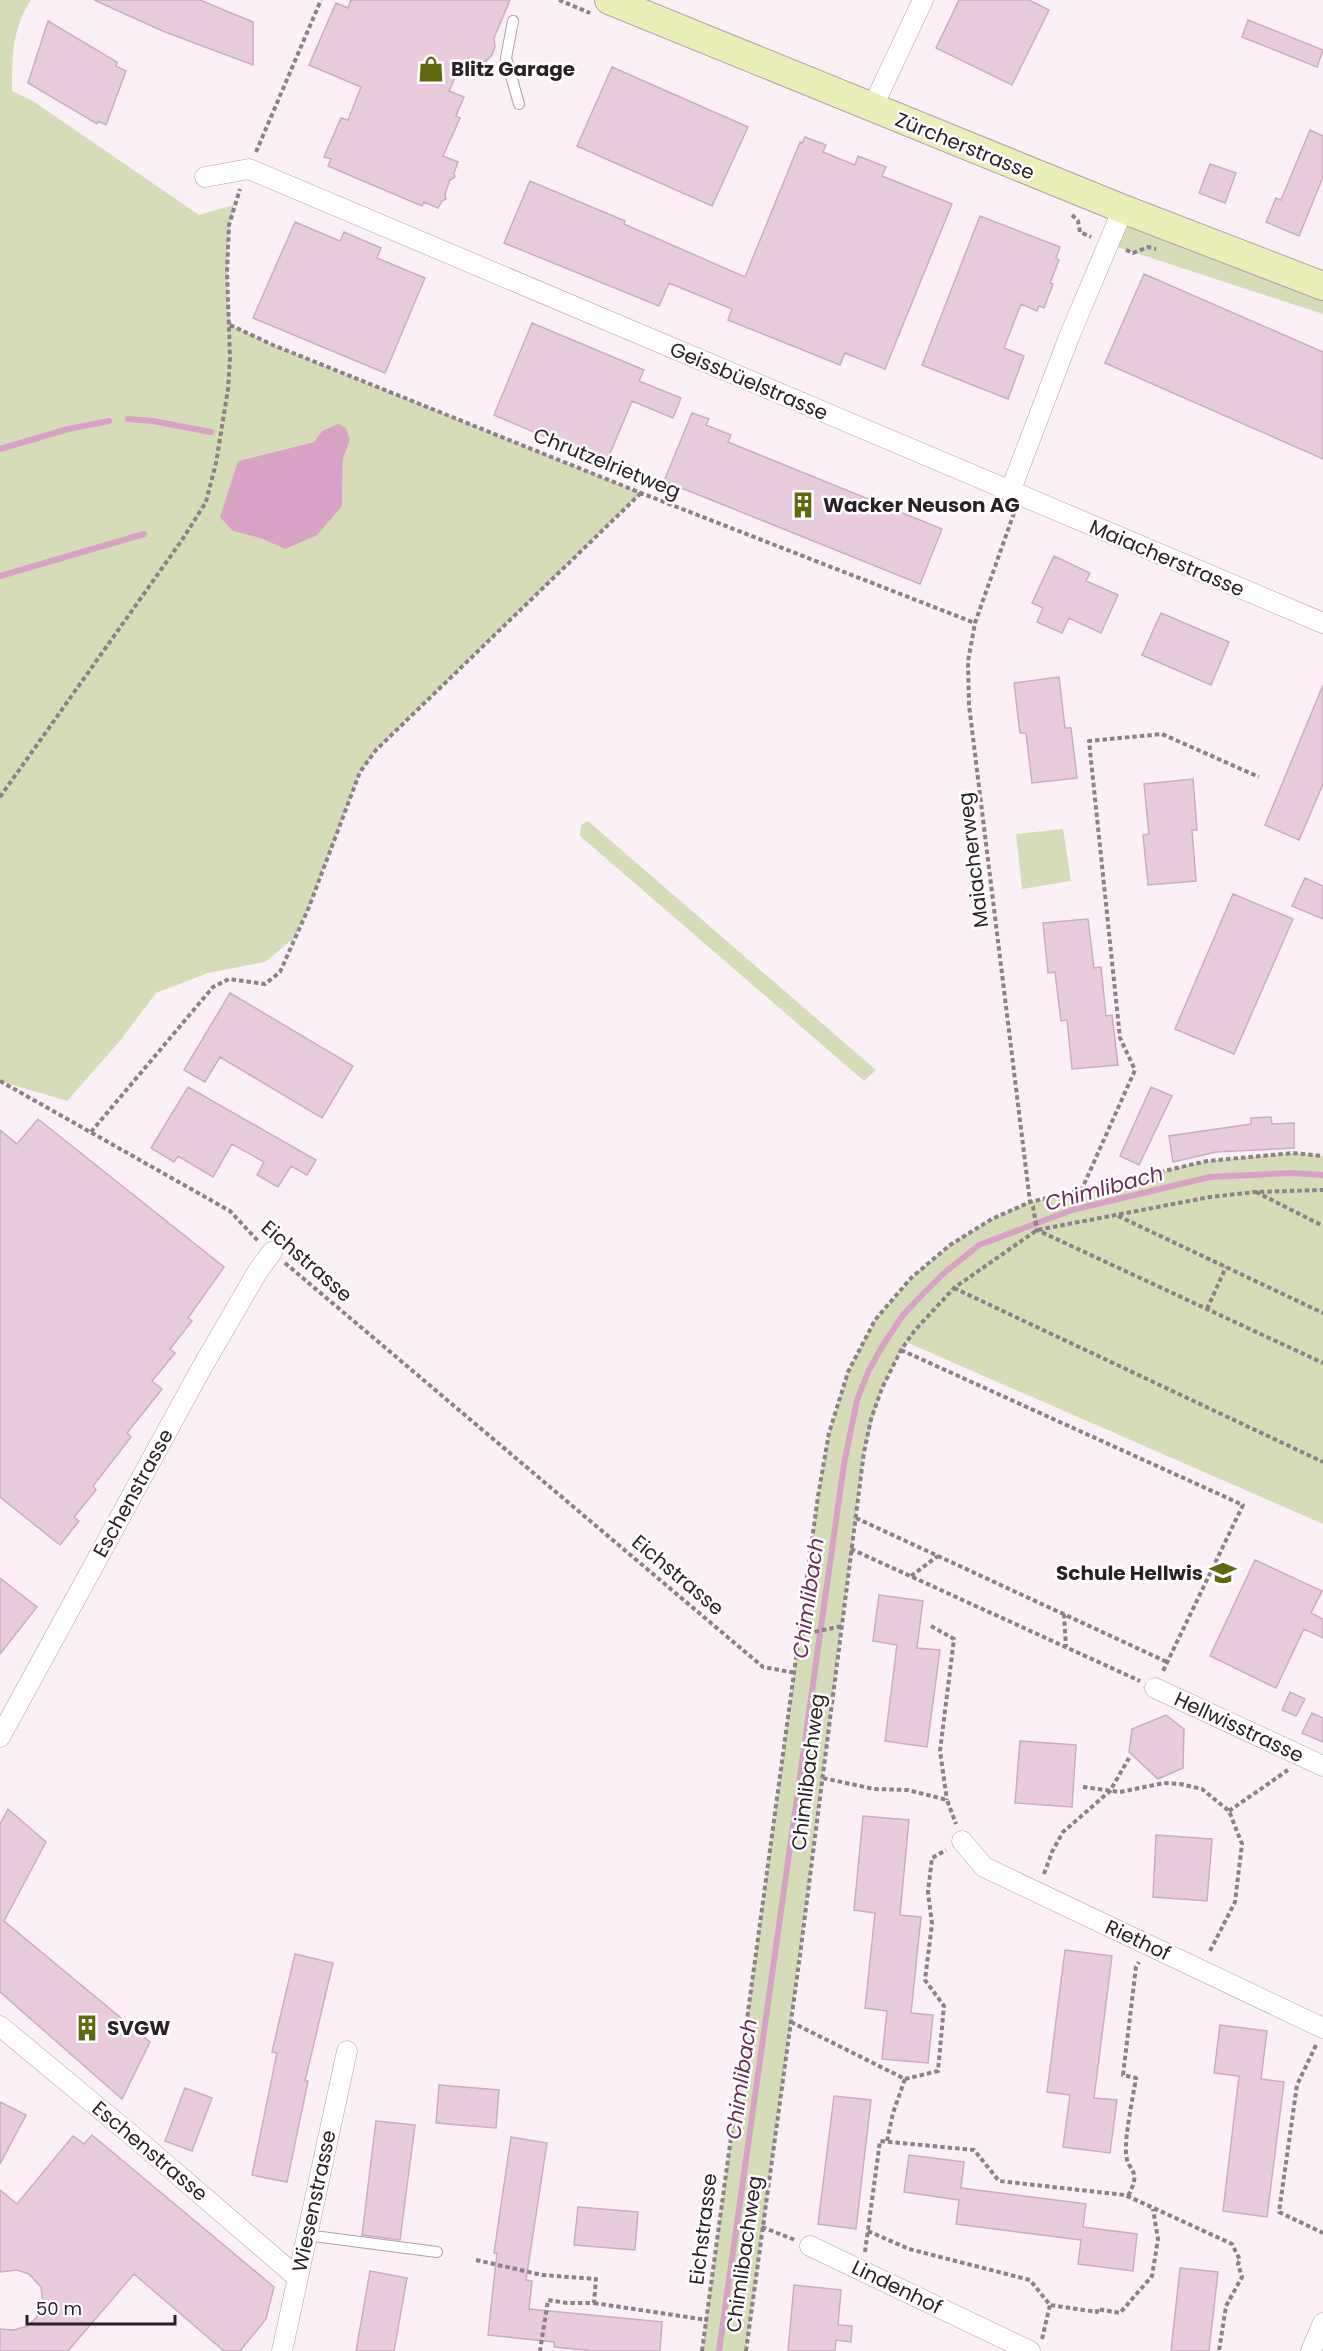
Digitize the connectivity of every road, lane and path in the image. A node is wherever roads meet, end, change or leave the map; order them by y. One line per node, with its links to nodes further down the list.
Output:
1 (321, 0): 7 (path)
2 (609, 0): 6 (main road, Zürcherstrasse)
3 (923, 0): 6 (street)
4 (513, 21): 5 (lane)
5 (519, 104)
6 (872, 108): 9 (main road, Zürcherstrasse)
7 (249, 169): 8 (street); 11 (path); 12 (street, Geissbüelstrasse)
8 (205, 177)
9 (1122, 209): 10 (main road, Zürcherstrasse); 12 (street)
10 (1323, 286)
11 (230, 325): 13 (path, Chrutzelrietweg); 17 (path)
12 (1010, 492): 14 (path, Maiacherweg); 15 (street, Maiacherstrasse)
13 (641, 493): 14 (path, Chrutzelrietweg); 19 (path)
14 (975, 623): 24 (path, Maiacherweg)
15 (1323, 623)
16 (1259, 777): 22 (path)
17 (0, 797)
18 (0, 1081): 19 (path, Eichstrasse)
19 (91, 1132): 28 (path, Eichstrasse)
20 (1323, 1156): 22 (path)
21 (1323, 1190): 23 (path, Chimlibachweg)
22 (1081, 1191): 24 (path)
23 (1255, 1192): 25 (path, Chimlibachweg); 26 (path)
24 (1030, 1202): 27 (path, Maiacherweg); 43 (path)
25 (1116, 1215): 27 (path, Chimlibachweg); 29 (path)
26 (1323, 1226)
27 (1037, 1230): 30 (path, Chimlibachweg); 31 (path)
28 (272, 1252): 46 (path, Eichstrasse); 48 (street, Eschenstrasse)
29 (1226, 1267): 31 (path); 32 (path)
30 (954, 1288): 33 (path, Chimlibachweg); 35 (path)
31 (1207, 1309): 34 (path)
32 (1323, 1313)
33 (901, 1350): 36 (path, Chimlibachweg); 45 (path)
34 (1323, 1363)
35 (1323, 1462)
36 (856, 1518): 37 (path, Chimlibachweg); 38 (path)
37 (851, 1549): 39 (path); 41 (path, Chimlibachweg)
38 (938, 1556): 39 (path); 40 (path)
39 (911, 1576): 44 (path)
40 (1064, 1614): 44 (path); 45 (path)
41 (842, 1626): 43 (path); 52 (path, Chimlibachweg)
42 (931, 1626): 55 (path)
43 (800, 1635): 46 (path)
44 (1066, 1647): 47 (path)
45 (1167, 1662): 47 (path)
46 (795, 1673): 80 (path, Eichstrasse)
47 (1155, 1688): 50 (street, Hellwisstrasse)
48 (0, 1737)
49 (1129, 1758): 54 (path)
50 (1305, 1758): 51 (street, Hellwisstrasse); 56 (path)
51 (1323, 1766)
52 (823, 1778): 55 (path); 61 (path, Chimlibachweg)
53 (1083, 1788): 54 (path)
54 (1110, 1791): 56 (path); 58 (path)
55 (947, 1800): 57 (path)
56 (1230, 1811): 60 (path)
57 (962, 1841): 58 (street, Riethof); 65 (path)
58 (1038, 1892): 59 (street, Riethof)
59 (1148, 1944): 60 (street, Riethof); 67 (path)
60 (1201, 1970): 63 (street, Riethof)
61 (791, 2022): 65 (path); 69 (path, Chimlibachweg)
62 (0, 2026): 77 (street, Eschenstrasse)
63 (1321, 2033): 71 (path)
64 (347, 2050): 72 (street, Wiesenstrasse)
65 (905, 2079): 66 (path)
66 (886, 2142): 67 (path); 70 (path)
67 (1128, 2196): 68 (path)
68 (1153, 2208): 79 (path); 87 (path)
69 (762, 2227): 73 (path); 86 (path, Chimlibachweg)
70 (868, 2231): 76 (path); 79 (path)
71 (1323, 2233)
72 (306, 2235): 74 (lane); 77 (street, Wiesenstrasse)
73 (810, 2246): 76 (street, Lindenhof)
74 (437, 2252)
75 (476, 2260): 78 (path)
76 (862, 2271): 82 (street, Lindenhof)
77 (298, 2278): 83 (street, Wiesenstrasse)
78 (594, 2303): 80 (path); 84 (path)
79 (1050, 2305): 82 (path)
80 (707, 2319): 85 (path, Eichstrasse)
81 (1323, 2322): 88 (street)
82 (1036, 2345)
83 (282, 2351)
84 (540, 2351)
85 (702, 2351)
86 (746, 2351)
87 (1219, 2351)
88 (1311, 2351)

